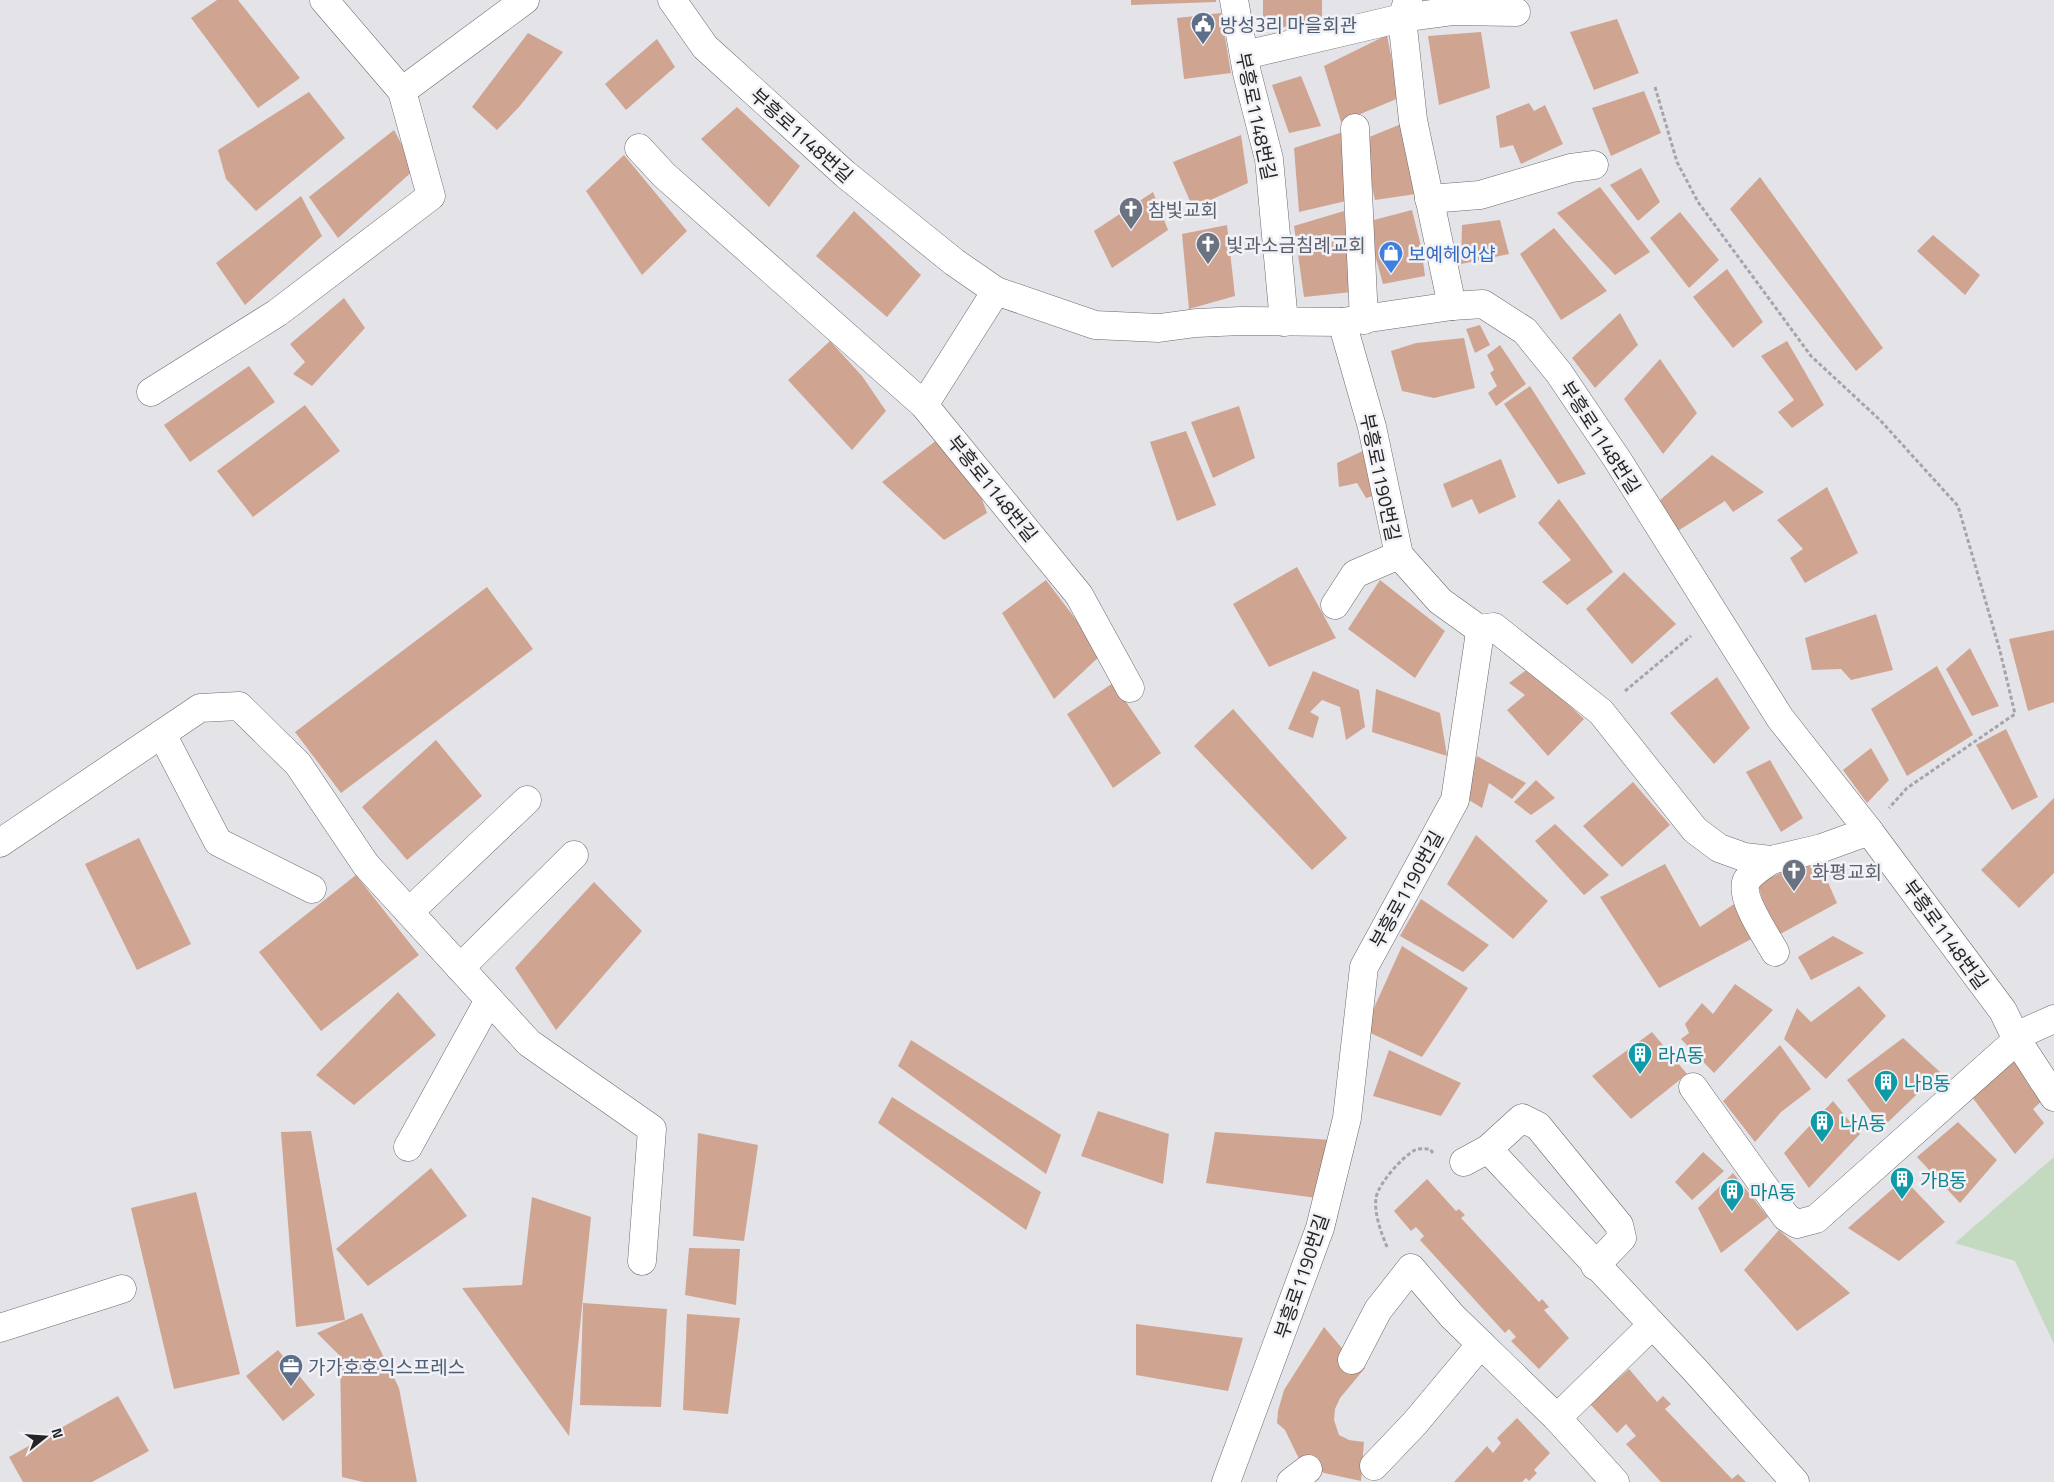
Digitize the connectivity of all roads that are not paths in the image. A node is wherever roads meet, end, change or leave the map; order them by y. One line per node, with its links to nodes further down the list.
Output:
1 (324, 0): 8 (street)
2 (525, 0): 8 (street)
3 (672, 0): 13 (street, 부흥로1148번길)
4 (1234, 0): 7 (street, 부흥로1148번길)
5 (1405, 9): 6 (street); 7 (street); 12 (street)
6 (1516, 12)
7 (1244, 55): 16 (street, 부흥로1148번길)
8 (402, 91): 17 (street)
9 (1355, 128): 15 (street, 부흥로1190번길)
10 (639, 148): 18 (street, 부흥로1148번길)
11 (1594, 165): 12 (street)
12 (1429, 199): 14 (street)
13 (996, 291): 16 (street, 부흥로1148번길); 18 (street)
14 (1452, 306): 15 (street, 부흥로1148번길); 25 (street, 부흥로1148번길)
15 (1353, 321): 16 (street, 부흥로1148번길); 19 (street, 부흥로1190번길)
16 (1284, 322)
17 (151, 392)
18 (924, 405): 22 (street, 부흥로1148번길)
19 (1398, 555): 20 (street); 21 (street, 부흥로1190번길)
20 (1335, 605)
21 (1479, 629): 28 (street); 51 (street, 부흥로1190번길)
22 (1130, 688)
23 (162, 734): 26 (street); 29 (street); 30 (street)
24 (527, 800): 30 (street)
25 (1869, 830): 28 (street); 35 (street, 부흥로1148번길)
26 (0, 843)
27 (574, 855): 32 (street)
28 (1771, 860): 31 (street)
29 (312, 889)
30 (409, 912): 32 (street)
31 (1775, 952)
32 (460, 968): 33 (street)
33 (489, 1000): 38 (street); 41 (street)
34 (2054, 1019): 35 (street)
35 (2017, 1040): 36 (street); 37 (street, 부흥로1148번길)
36 (1693, 1087)
37 (2054, 1097)
38 (408, 1147)
39 (1488, 1149): 40 (street); 42 (street); 42 (street)
40 (1464, 1162)
41 (642, 1261)
42 (1595, 1266): 44 (street)
43 (122, 1289): 45 (street)
44 (1652, 1325): 48 (street); 52 (street)
45 (0, 1328)
46 (1481, 1344): 47 (street); 48 (street); 49 (street)
47 (1352, 1360)
48 (1557, 1418): 50 (street)
49 (1374, 1466)
50 (1600, 1476)
51 (1226, 1482)
52 (1795, 1482)

